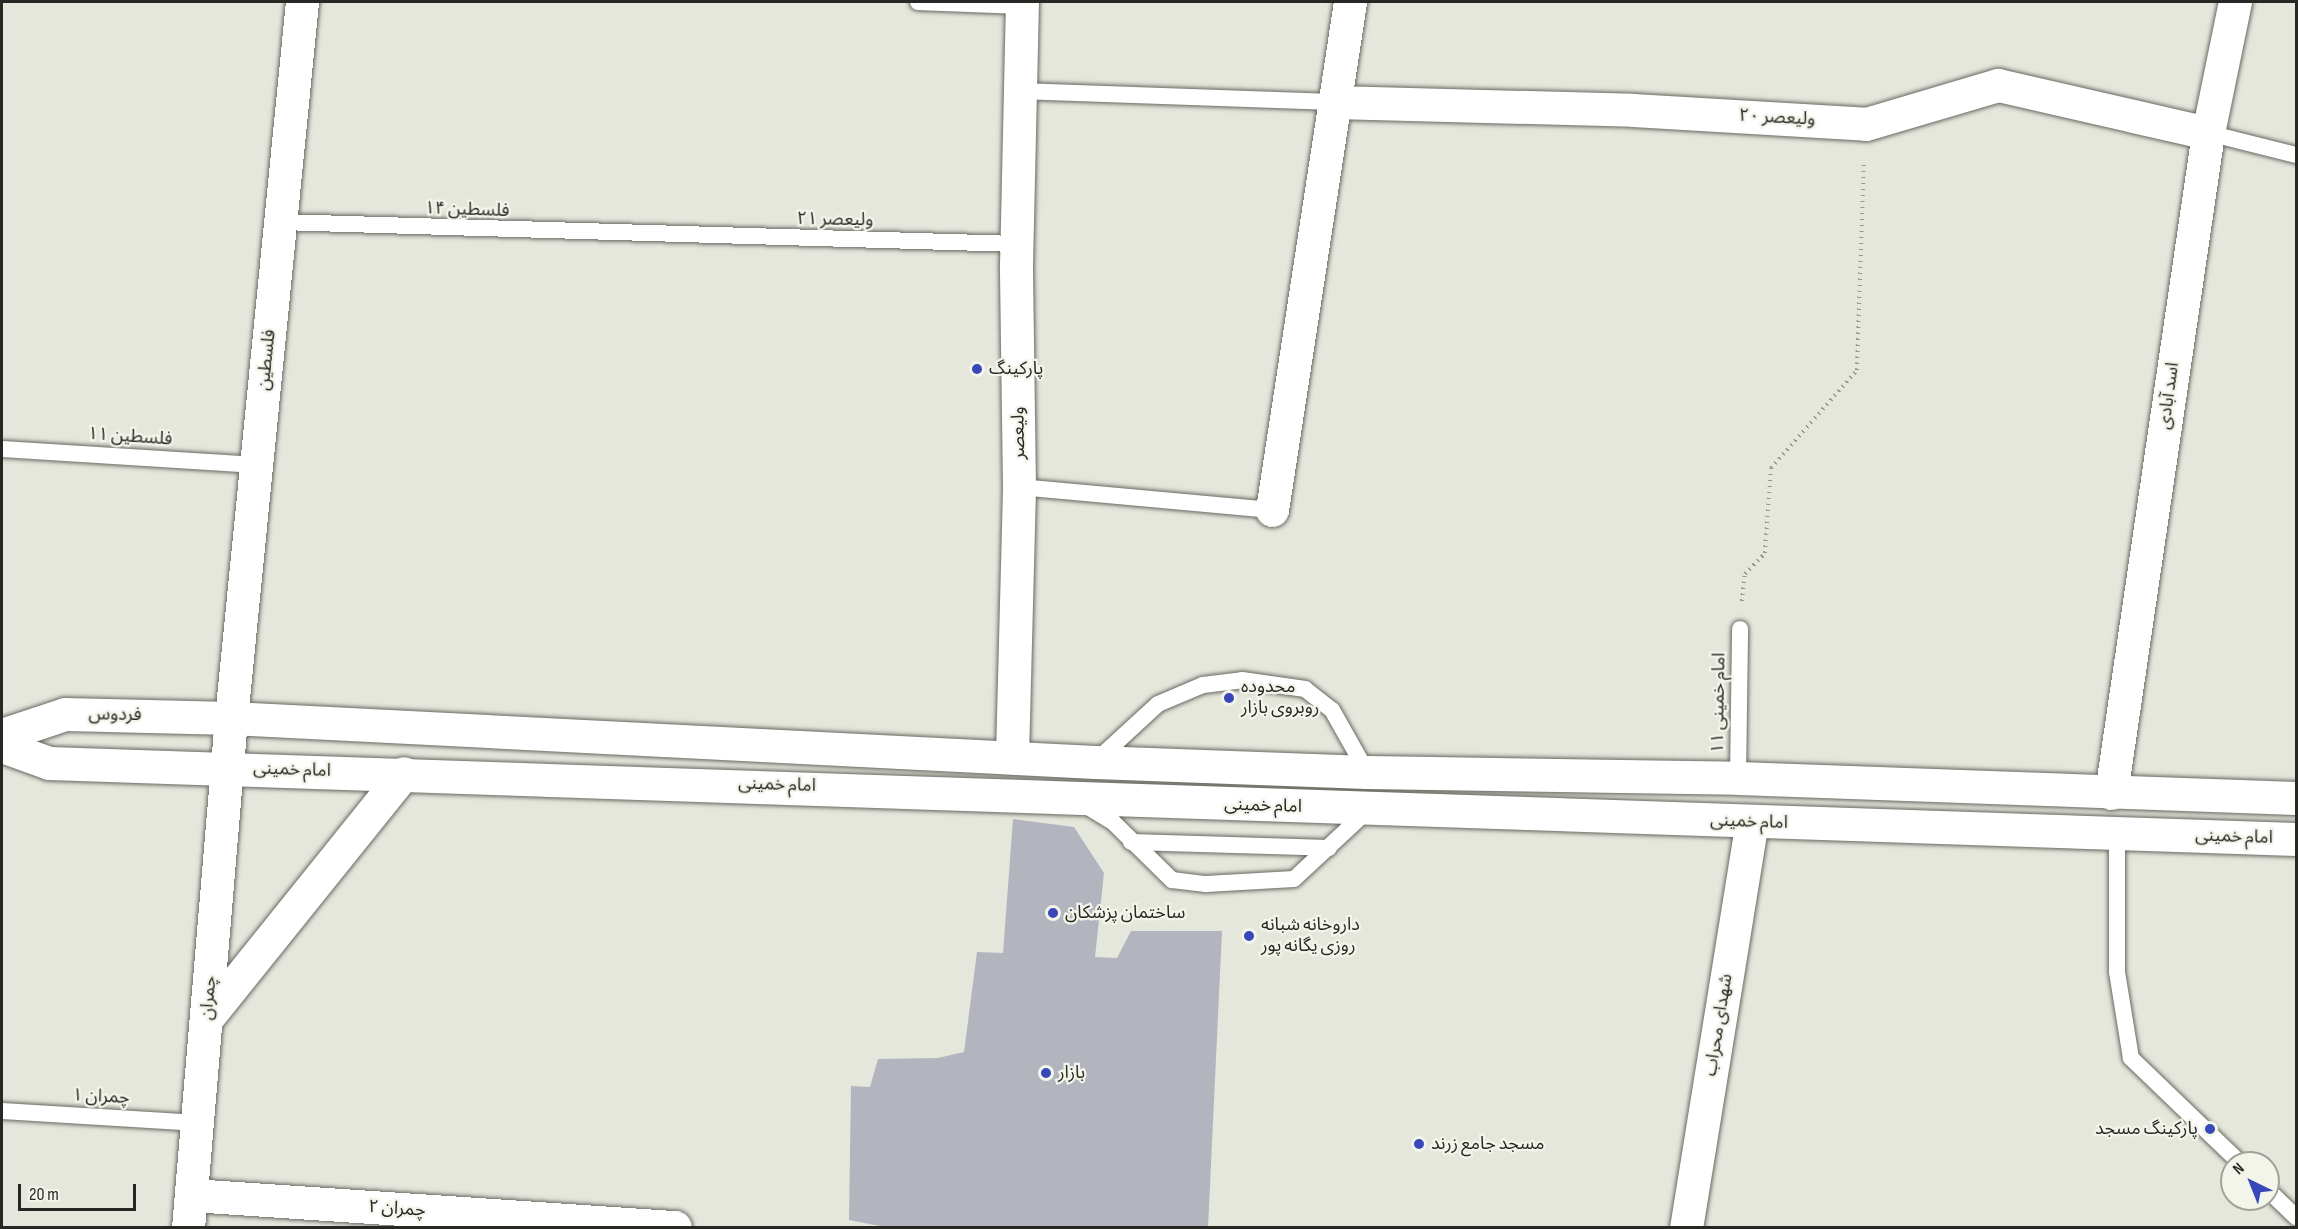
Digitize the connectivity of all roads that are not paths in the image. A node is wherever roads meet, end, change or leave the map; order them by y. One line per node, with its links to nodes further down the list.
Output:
1 (302, 2): 10 (main road, فلسطین)
2 (918, 2): 5 (lane)
3 (1350, 2): 7 (main road)
4 (2235, 2): 8 (main road, اسد آبادی)
5 (1021, 4): 6 (main road, ولیعصر)
6 (1019, 91): 7 (lane); 12 (main road, ولیعصر)
7 (1334, 102): 8 (main road, ولیعصر ۲۰); 16 (main road)
8 (2208, 133): 9 (lane); 27 (main road, اسد آبادی)
9 (2296, 155)
10 (280, 222): 11 (lane, فلسطین ۱۴); 14 (main road, فلسطین)
11 (652, 236): 12 (lane, ولیعصر ۲۱)
12 (1017, 244): 15 (main road, ولیعصر)
13 (2, 449): 14 (lane, فلسطین ۱۱)
14 (256, 465): 18 (main road, فلسطین)
15 (1019, 487): 16 (lane); 21 (main road, ولیعصر)
16 (1272, 510)
17 (1740, 629): 26 (lane, امام خمینی ۱۱)
18 (231, 718): 19 (main road, فردوس); 21 (main road, امام خمینی); 23 (main road, چمران)
19 (2, 735)
20 (2, 746): 23 (main road)
21 (1012, 756): 22 (main road, امام خمینی)
22 (1095, 762): 24 (main road, امام خمینی); 24 (lane)
23 (229, 768): 25 (main road, امام خمینی); 36 (main road, چمران)
24 (1367, 772): 26 (main road, امام خمینی)
25 (404, 773): 29 (main road, امام خمینی); 36 (main road)
26 (1738, 778): 27 (main road, امام خمینی)
27 (2111, 793): 28 (main road, امام خمینی)
28 (2296, 798)
29 (1075, 799): 30 (main road, امام خمینی); 34 (lane)
30 (1381, 811): 31 (main road, امام خمینی); 35 (lane)
31 (1752, 822): 32 (main road, امام خمینی); 45 (main road, شهدای محراب)
32 (2117, 833): 33 (main road, امام خمینی); 39 (lane)
33 (2296, 839)
34 (1131, 842): 35 (lane); 35 (lane)
35 (1329, 848)
36 (207, 1018): 38 (main road, چمران)
37 (2, 1111): 38 (lane, چمران ۱)
38 (199, 1123): 40 (main road, چمران)
39 (2228, 1151)
40 (191, 1195): 43 (main road, چمران); 44 (main road, چمران ۲)
41 (2280, 1202): 42 (lane)
42 (2296, 1217)
43 (188, 1227)
44 (675, 1227)
45 (1686, 1227)

